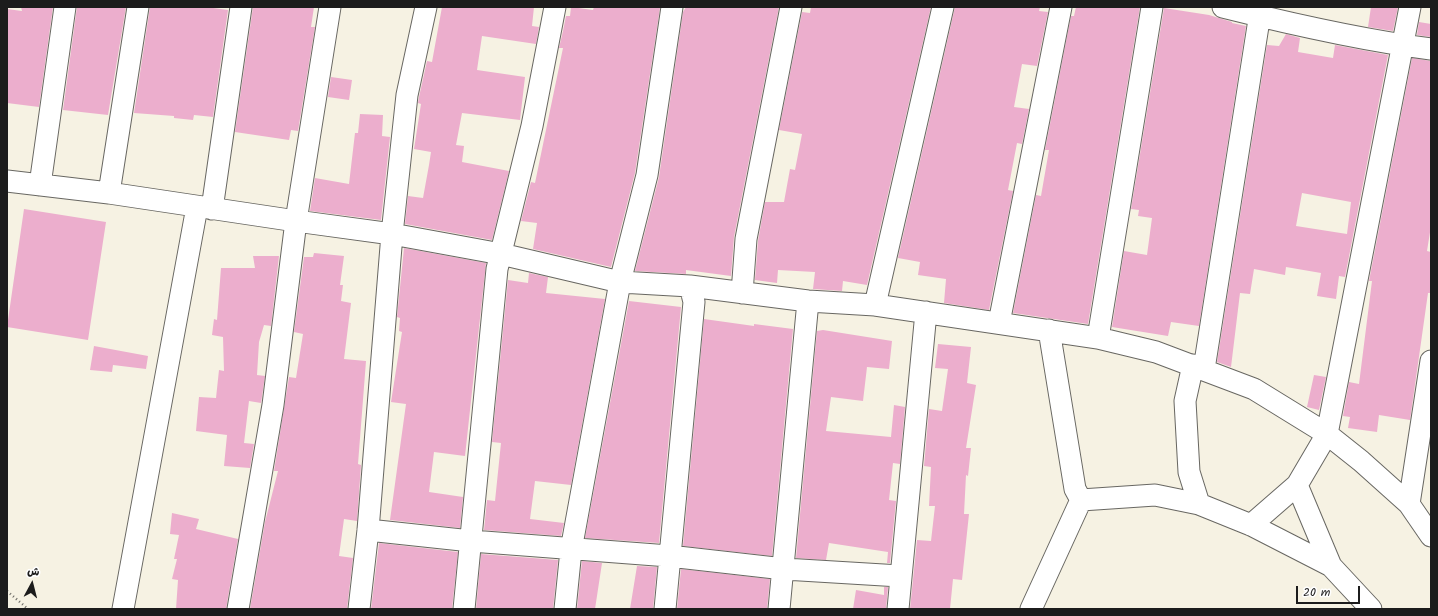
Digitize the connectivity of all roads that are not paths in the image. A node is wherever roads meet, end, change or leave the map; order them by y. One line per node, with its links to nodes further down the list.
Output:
1 (65, 7): 18 (street)
2 (138, 7): 19 (street)
3 (241, 7): 20 (street)
4 (330, 7): 21 (street)
5 (426, 7): 22 (street)
6 (555, 7): 23 (street)
7 (672, 7): 24 (street)
8 (791, 7): 26 (street)
9 (943, 7): 28 (street)
10 (1061, 7): 30 (street)
11 (1152, 7): 32 (street)
12 (1223, 7): 14 (street)
13 (1410, 7): 15 (street)
14 (1260, 12): 15 (street); 34 (street)
15 (1403, 45): 16 (street); 35 (street)
16 (1431, 49)
17 (7, 181): 18 (street)
18 (40, 185): 19 (street)
19 (109, 193): 20 (street)
20 (204, 208): 21 (street); 49 (street)
21 (296, 222): 22 (street); 50 (street)
22 (392, 234): 23 (street); 41 (street)
23 (501, 254): 24 (street); 43 (street)
24 (620, 282): 25 (street); 44 (street)
25 (690, 286): 26 (street); 45 (street)
26 (742, 293): 27 (street)
27 (808, 301): 28 (street); 47 (street)
28 (875, 305): 29 (street)
29 (926, 312): 30 (street); 48 (street)
30 (999, 323): 31 (street)
31 (1049, 330): 32 (street); 37 (street)
32 (1098, 338): 34 (street)
33 (1431, 361): 39 (street)
34 (1199, 367): 35 (street); 38 (street)
35 (1327, 434): 36 (street); 39 (street)
36 (1297, 485): 40 (street); 46 (street)
37 (1081, 500): 38 (street); 57 (street)
38 (1199, 504): 40 (street)
39 (1409, 504): 42 (street)
40 (1251, 525): 46 (street)
41 (368, 530): 43 (street); 51 (street)
42 (1431, 536)
43 (471, 541): 44 (street); 52 (street)
44 (571, 550): 45 (street); 53 (street)
45 (669, 556): 47 (street); 54 (street)
46 (1331, 566): 58 (street)
47 (784, 569): 48 (street); 55 (street)
48 (900, 576): 56 (street)
49 (123, 609)
50 (238, 609)
51 (359, 609)
52 (464, 609)
53 (565, 609)
54 (664, 609)
55 (779, 609)
56 (898, 609)
57 (1032, 609)
58 (1370, 609)

